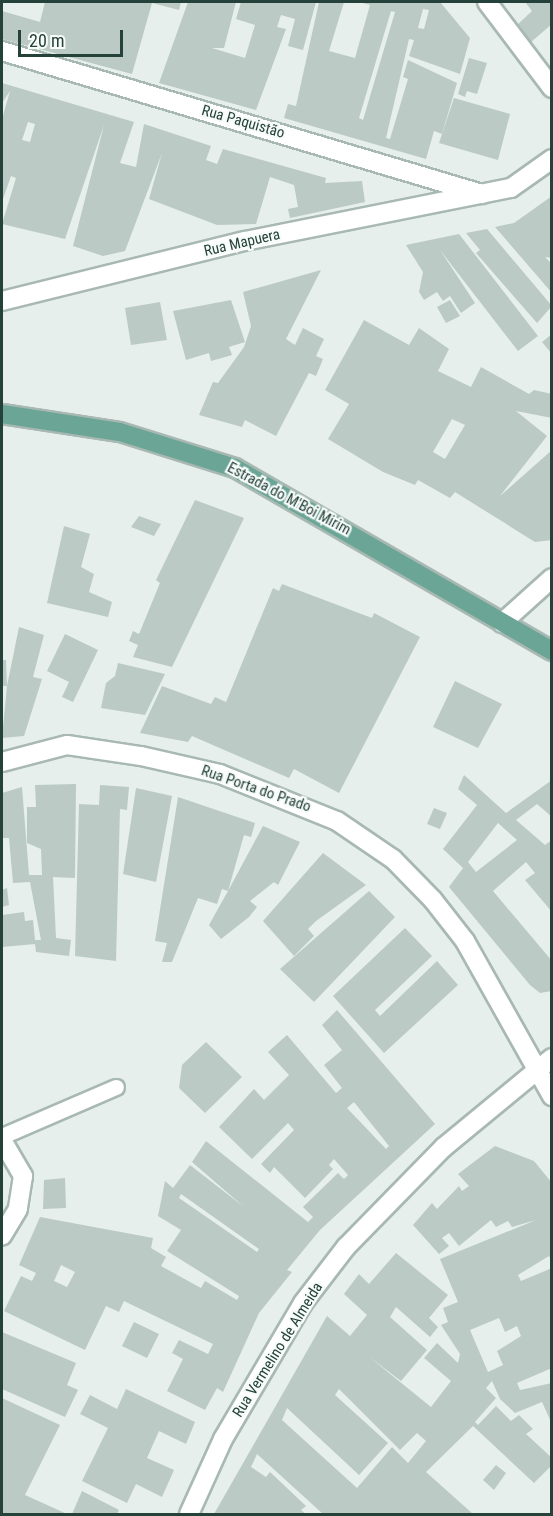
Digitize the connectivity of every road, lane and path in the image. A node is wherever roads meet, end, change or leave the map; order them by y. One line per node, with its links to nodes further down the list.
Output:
1 (487, 2): 3 (street)
2 (2, 51): 5 (street, Rua Paquistão)
3 (552, 88)
4 (552, 159): 5 (street, Rua Mapuera)
5 (484, 195): 6 (street, Rua Mapuera)
6 (2, 301)
7 (2, 414): 9 (main road, Estrada do M'Boi Mirim)
8 (552, 578): 9 (street)
9 (502, 623): 10 (main road, Estrada do M'Boi Mirim)
10 (552, 651)
11 (2, 762): 12 (street, Rua Porta do Prado)
12 (545, 1063): 14 (street, Rua Porta do Prado); 17 (street, Rua Vermelino de Almeida)
13 (116, 1087): 15 (lane)
14 (552, 1096)
15 (2, 1138): 16 (street)
16 (2, 1236)
17 (189, 1515)

